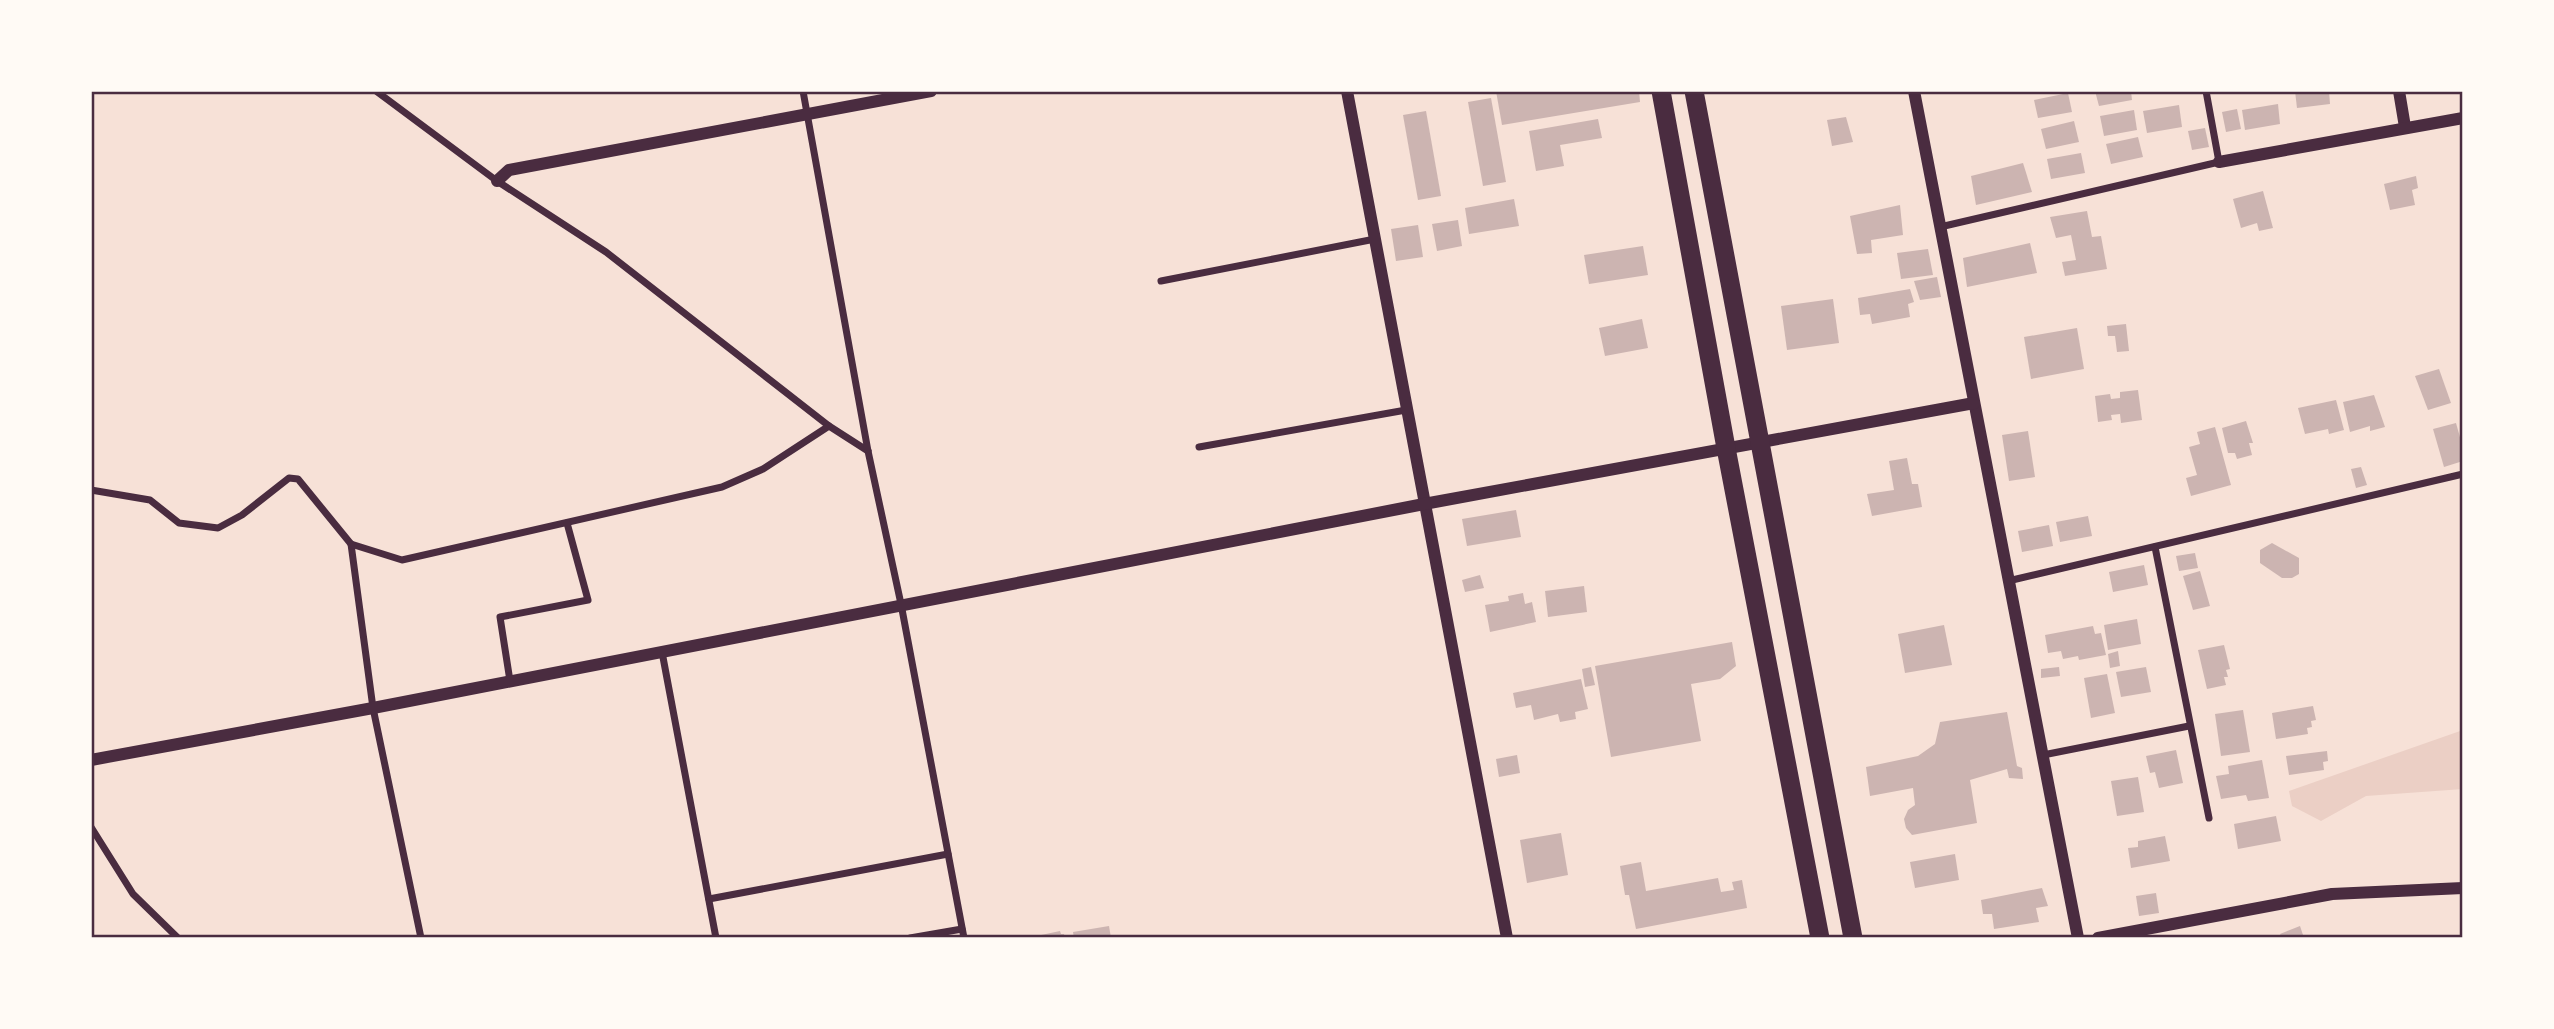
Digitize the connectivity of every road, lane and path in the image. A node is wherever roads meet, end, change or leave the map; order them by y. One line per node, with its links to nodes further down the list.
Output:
1 (376, 91): 14 (street)
2 (803, 91): 10 (street)
3 (931, 91): 10 (street)
4 (1347, 91): 16 (street)
5 (1661, 91): 23 (highway)
6 (1693, 91): 21 (highway)
7 (1914, 91): 15 (street)
8 (2206, 91): 13 (street)
9 (2399, 91): 12 (street)
10 (808, 115): 14 (street); 24 (street)
11 (2463, 118): 12 (street)
12 (2405, 127): 13 (street)
13 (2219, 162): 15 (street)
14 (497, 181): 20 (street)
15 (1940, 227): 18 (street)
16 (1374, 239): 17 (street); 19 (street)
17 (1161, 281)
18 (1973, 403): 21 (street); 31 (street)
19 (1406, 410): 22 (street); 27 (street)
20 (829, 426): 24 (street); 28 (street)
21 (1760, 443): 23 (street); 53 (highway)
22 (1199, 447)
23 (1726, 448): 27 (street); 52 (highway)
24 (868, 450): 32 (street)
25 (2463, 474): 30 (street)
26 (91, 490): 29 (street)
27 (1424, 504): 32 (street); 51 (street)
28 (567, 523): 29 (street); 34 (street)
29 (351, 544): 35 (street)
30 (2155, 547): 31 (street); 36 (street)
31 (2008, 581): 37 (street)
32 (901, 604): 33 (street); 41 (street)
33 (662, 651): 34 (street); 43 (street)
34 (510, 681): 35 (street)
35 (373, 708): 38 (street); 47 (street)
36 (2189, 726): 37 (street); 39 (street)
37 (2042, 755): 54 (street)
38 (91, 760)
39 (2209, 818)
40 (91, 827): 46 (street)
41 (948, 854): 43 (street); 44 (street)
42 (2463, 888): 45 (street)
43 (709, 899): 48 (street)
44 (962, 929): 49 (street); 50 (street)
45 (2174, 931): 55 (street)
46 (178, 938)
47 (421, 938)
48 (716, 938)
49 (910, 938)
50 (964, 938)
51 (1507, 938)
52 (1821, 938)
53 (1853, 938)
54 (2078, 938)
55 (2098, 938)

